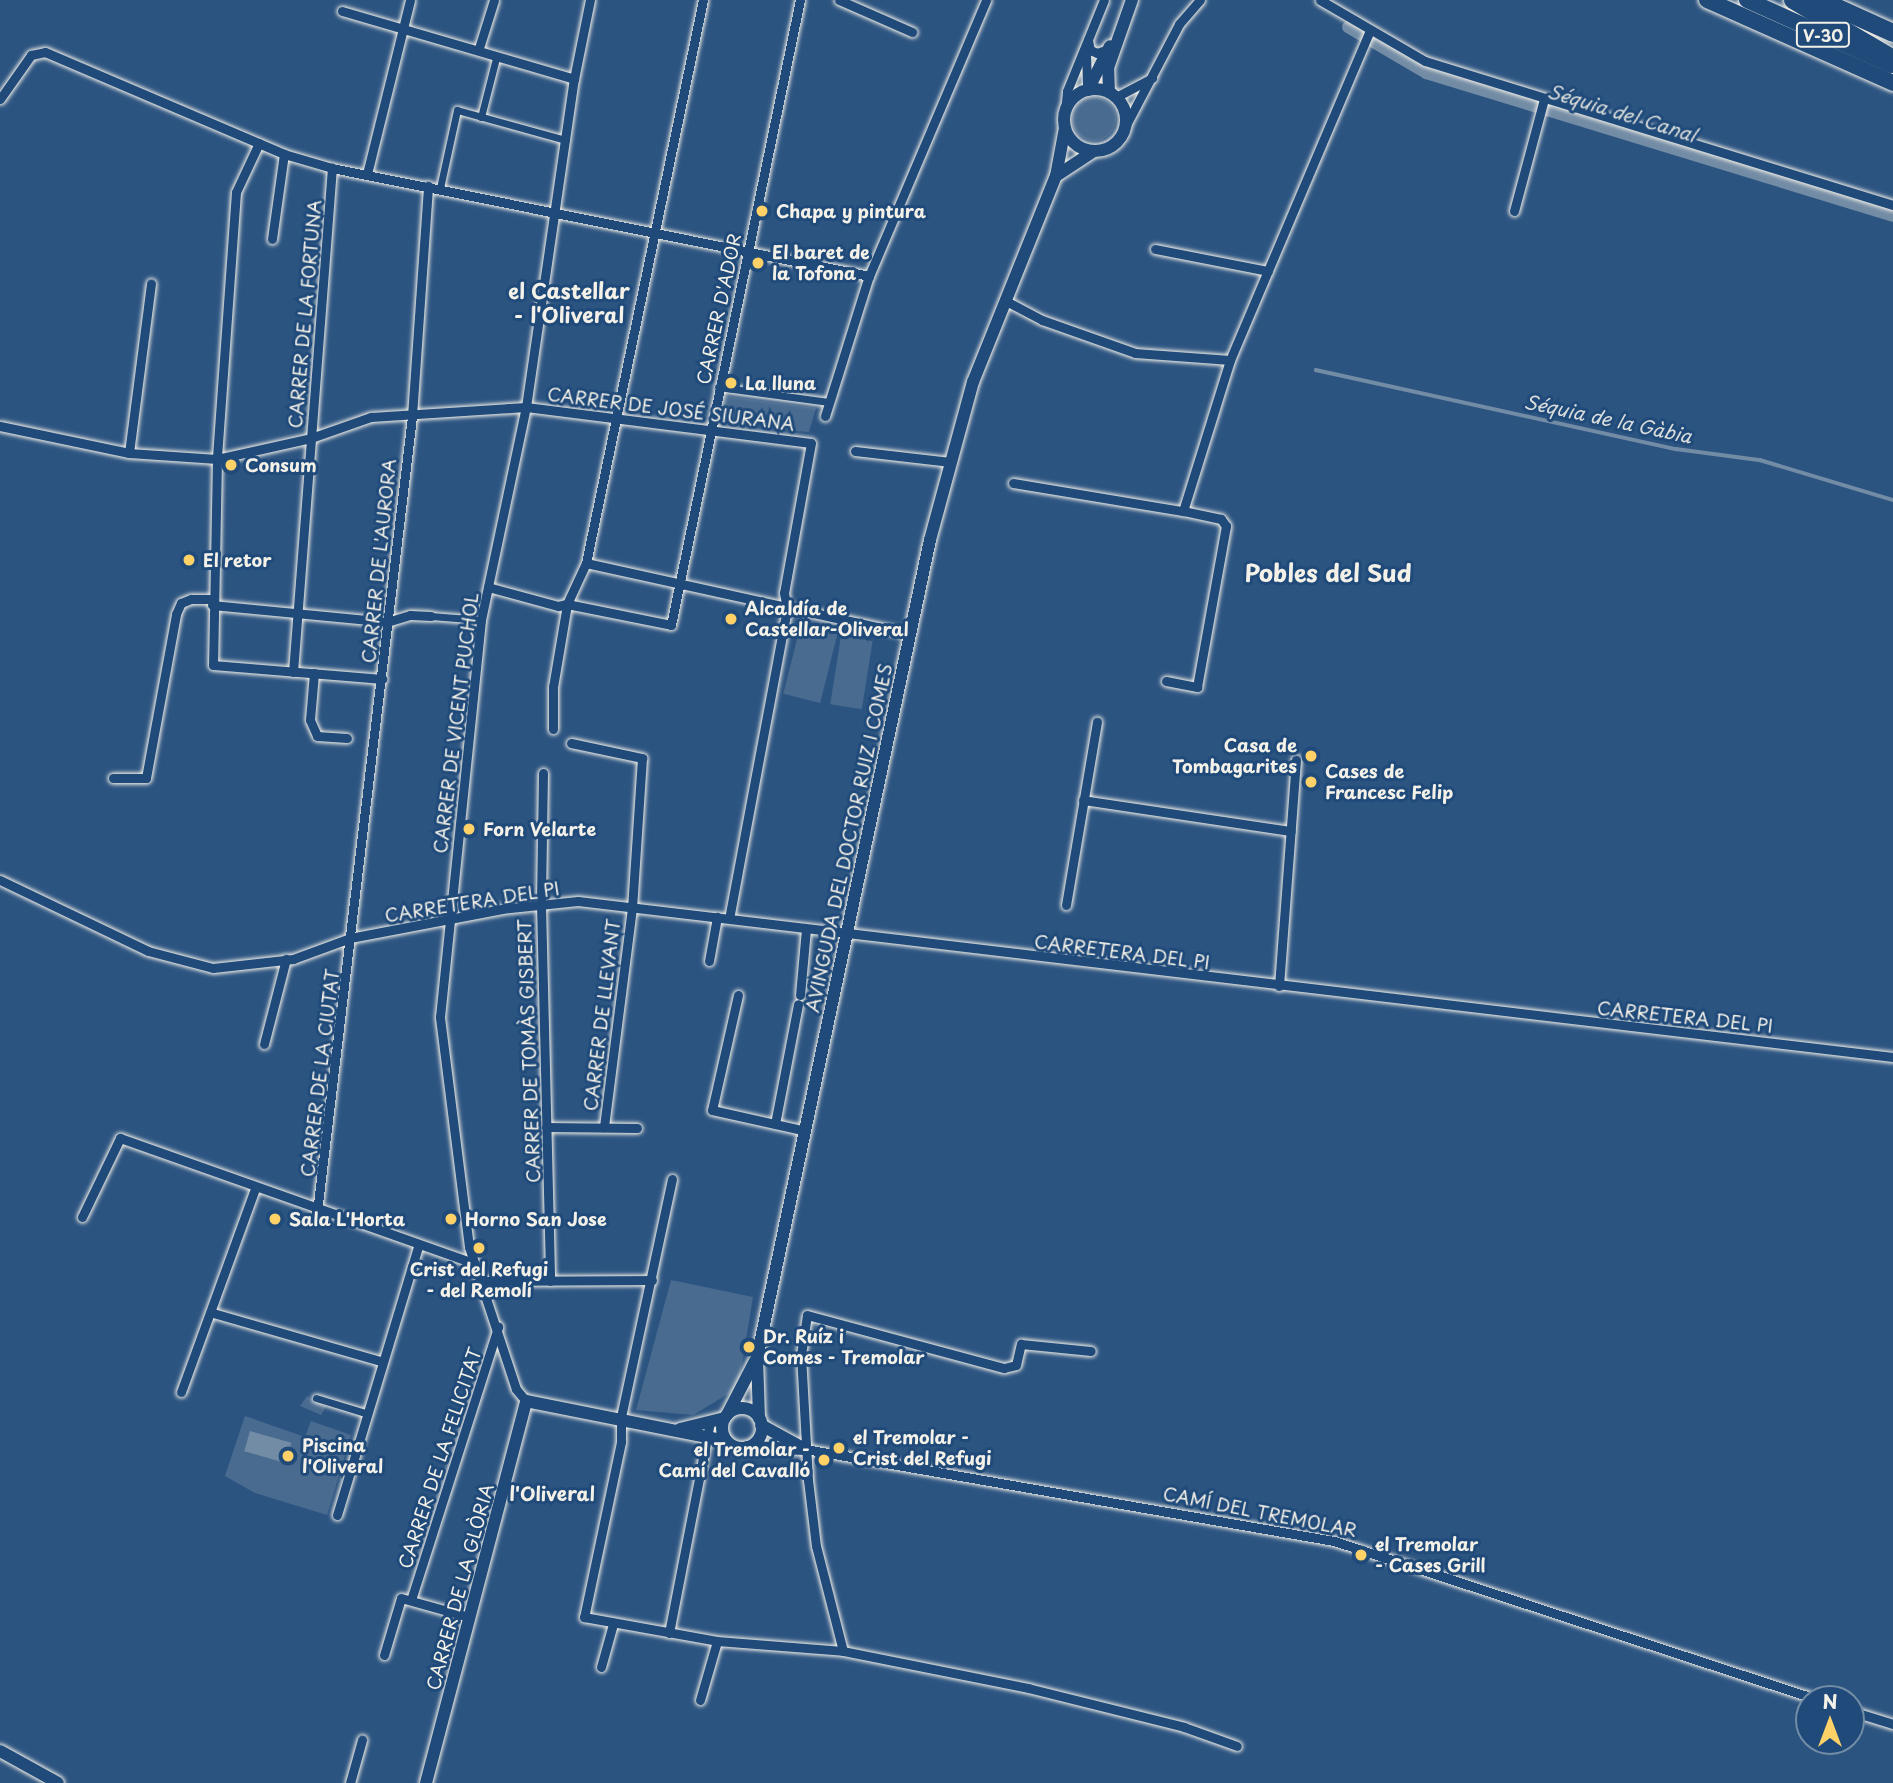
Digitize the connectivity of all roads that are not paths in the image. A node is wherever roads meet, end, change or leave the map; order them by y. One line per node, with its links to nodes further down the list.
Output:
1 (410, 0): 17 (street)
2 (495, 0): 24 (street)
3 (590, 0): 30 (street, CARRER DE VICENT PUCHOL)
4 (703, 0): 53 (street)
5 (800, 0): 56 (street, CARRER D'ADOR)
6 (839, 0): 19 (street)
7 (986, 0): 58 (street)
8 (1104, 0): 23 (street)
9 (1132, 0): 22 (street)
10 (1200, 0): 29 (street)
11 (1321, 0): 18 (street)
12 (1707, 0): 20 (highway)
13 (1747, 0): 28 (highway, V-30)
14 (1793, 0): 27 (highway)
15 (1820, 0): 21 (highway, V-30)
16 (342, 11): 17 (street)
17 (403, 29): 24 (street); 46 (street)
18 (1370, 30): 36 (street); 57 (street)
19 (912, 32)
20 (1780, 33): 31 (highway); 33 (highway)
21 (1893, 33)
22 (1118, 34): 25 (street); 34 (street)
23 (1087, 38): 25 (street); 32 (street); 37 (street)
24 (479, 48): 26 (street)
25 (1108, 49): 32 (street)
26 (496, 58): 30 (street); 38 (street)
27 (1893, 60)
28 (1893, 66)
29 (1153, 77): 34 (street); 39 (street)
30 (574, 79): 41 (street, CARRER DE VICENT PUCHOL)
31 (1893, 83)
32 (1088, 90): 34 (street); 37 (street)
33 (1893, 91)
34 (1112, 95): 39 (street)
35 (0, 99): 42 (street)
36 (1544, 99): 50 (street); 52 (street)
37 (1065, 111): 40 (street)
38 (481, 117): 41 (street); 49 (street)
39 (1125, 127): 43 (street)
40 (1065, 128): 43 (street); 47 (street, AVINGUDA DEL DOCTOR RUIZ I COMES)
41 (566, 140): 51 (street, CARRER DE VICENT PUCHOL)
42 (259, 143): 44 (street); 73 (street)
43 (1094, 151): 47 (street)
44 (284, 154): 45 (street); 54 (street)
45 (332, 167): 46 (street); 70 (street, CARRER DE LA FORTUNA)
46 (367, 174): 48 (street)
47 (1056, 176): 60 (street, AVINGUDA DEL DOCTOR RUIZ I COMES)
48 (428, 186): 49 (street); 65 (street, CARRER DE L'AURORA)
49 (440, 188): 51 (street)
50 (1893, 205)
51 (554, 209): 53 (street); 64 (street, CARRER DE VICENT PUCHOL)
52 (1514, 211)
53 (656, 230): 56 (street); 66 (street)
54 (272, 239)
55 (1156, 249): 57 (street)
56 (748, 251): 58 (street); 62 (street, CARRER D'ADOR)
57 (1269, 271): 61 (street)
58 (869, 276): 63 (street)
59 (151, 283): 72 (street)
60 (1006, 300): 61 (street); 74 (street, AVINGUDA DEL DOCTOR RUIZ I COMES)
61 (1230, 360): 76 (street)
62 (719, 387): 63 (street); 69 (street, CARRER D'ADOR)
63 (829, 402): 67 (street)
64 (526, 407): 65 (street, CARRER DE JOSÉ SIURANA); 66 (street, CARRER DE JOSÉ SIURANA); 79 (street, CARRER DE VICENT PUCHOL)
65 (412, 416): 70 (street, CARRER DE JOSÉ SIURANA); 86 (street, CARRER DE L'AURORA)
66 (616, 416): 69 (street, CARRER DE JOSÉ SIURANA); 77 (street)
67 (825, 416)
68 (0, 426): 72 (street, CARRER DE JOSÉ SIURANA)
69 (710, 431): 78 (street, CARRER D'ADOR); 82 (street, CARRER DE JOSÉ SIURANA)
70 (311, 438): 73 (street, CARRER DE JOSÉ SIURANA); 83 (street, CARRER DE LA FORTUNA)
71 (855, 451): 74 (street)
72 (129, 453): 73 (street, CARRER DE JOSÉ SIURANA)
73 (217, 459): 80 (street)
74 (950, 462): 87 (street, AVINGUDA DEL DOCTOR RUIZ I COMES)
75 (1013, 483): 76 (street)
76 (1183, 510): 91 (street)
77 (586, 563): 78 (street); 81 (street)
78 (678, 585): 81 (street, CARRER D'ADOR); 82 (street)
79 (488, 587): 81 (street); 85 (street, CARRER DE VICENT PUCHOL)
80 (212, 602): 83 (street); 88 (street); 98 (street)
81 (567, 604): 93 (street)
82 (787, 609): 87 (street); 106 (street)
83 (299, 614): 86 (street); 88 (street, CARRER DE LA FORTUNA)
84 (431, 616): 85 (street); 86 (street)
85 (481, 620): 107 (street, CARRER DE VICENT PUCHOL)
86 (387, 622): 90 (street, CARRER DE L'AURORA)
87 (909, 634): 109 (street, AVINGUDA DEL DOCTOR RUIZ I COMES)
88 (293, 672): 89 (street)
89 (314, 673): 90 (street); 94 (street)
90 (382, 679): 110 (street, CARRER DE L'AURORA)
91 (1166, 681)
92 (1097, 722): 99 (street)
93 (553, 729)
94 (347, 738)
95 (571, 743): 104 (street, CARRER DE LLEVANT)
96 (1296, 760): 100 (street)
97 (543, 773): 102 (street, CARRER DE TOMÀS GISBERT)
98 (113, 778)
99 (1083, 800): 100 (street); 103 (street)
100 (1291, 831): 113 (street)
101 (0, 880): 111 (street, CARRETERA DEL PI)
102 (541, 905): 104 (street, CARRETERA DEL PI); 107 (street, CARRETERA DEL PI); 119 (street, CARRER DE TOMÀS GISBERT)
103 (1066, 905)
104 (632, 908): 105 (street, CARRETERA DEL PI); 118 (street, CARRER DE LLEVANT)
105 (717, 917): 106 (street, CARRETERA DEL PI); 112 (street)
106 (729, 918): 108 (street, CARRETERA DEL PI)
107 (449, 920): 110 (street, CARRETERA DEL PI); 127 (street, CARRER DE VICENT PUCHOL)
108 (806, 929): 109 (street, CARRETERA DEL PI); 117 (street, AVINGUDA DEL DOCTOR RUIZ I COMES)
109 (847, 934): 113 (street, CARRETERA DEL PI); 121 (street, AVINGUDA DEL DOCTOR RUIZ I COMES)
110 (350, 938): 111 (street, CARRETERA DEL PI); 124 (street, CARRER DE LA CIUTAT)
111 (286, 960): 115 (street)
112 (709, 961)
113 (1279, 986): 116 (street, CARRETERA DEL PI)
114 (738, 995): 117 (street)
115 (264, 1044)
116 (1893, 1057)
117 (775, 1124): 121 (street)
118 (604, 1127): 119 (street); 120 (street)
119 (547, 1128): 130 (street, CARRER DE TOMÀS GISBERT)
120 (637, 1128)
121 (806, 1132): 134 (street, AVINGUDA DEL DOCTOR RUIZ I COMES)
122 (672, 1179): 128 (street)
123 (255, 1189): 124 (street); 125 (street); 131 (street)
124 (317, 1212): 126 (street)
125 (82, 1217)
126 (418, 1247): 127 (street); 135 (street)
127 (472, 1263): 129 (street)
128 (652, 1280): 130 (street); 140 (street)
129 (482, 1281): 130 (street); 132 (street)
130 (550, 1281)
131 (213, 1313): 135 (street); 136 (street)
132 (498, 1325): 138 (street); 150 (street, CARRER DE LA FELICITAT)
133 (1091, 1351): 148 (street)
134 (757, 1358): 141 (street, AVINGUDA DEL DOCTOR RUIZ I COMES); 142 (street, AVINGUDA DEL DOCTOR RUIZ I COMES)
135 (380, 1361): 139 (street)
136 (181, 1392)
137 (316, 1398): 139 (street)
138 (526, 1401): 140 (street); 151 (street, CARRER DE LA GLÒRIA)
139 (365, 1413): 149 (street)
140 (621, 1416): 144 (street); 152 (street)
141 (726, 1416): 142 (street); 143 (street); 145 (street)
142 (760, 1422): 147 (street); 148 (street, CAMÍ DEL TREMOLAR)
143 (710, 1423): 144 (street); 146 (street)
144 (679, 1429): 146 (street)
145 (726, 1441): 146 (street); 147 (street)
146 (707, 1442): 153 (street)
147 (747, 1447): 148 (street, CAMÍ DEL TREMOLAR)
148 (805, 1449): 155 (street); 158 (street, CAMÍ DEL TREMOLAR)
149 (337, 1515)
150 (406, 1599): 151 (street); 156 (street, CARRER DE LA FELICITAT)
151 (469, 1617): 167 (street, CARRER DE LA GLÒRIA)
152 (613, 1624): 153 (street); 157 (street)
153 (669, 1633): 154 (street)
154 (717, 1641): 155 (street); 159 (street)
155 (843, 1651): 163 (street)
156 (384, 1655)
157 (601, 1667)
158 (1795, 1692)
159 (700, 1700)
160 (1865, 1715): 161 (street)
161 (1893, 1724)
162 (362, 1740): 166 (street)
163 (1237, 1746)
164 (0, 1751): 165 (street)
165 (58, 1783)
166 (350, 1783)
167 (426, 1783)

